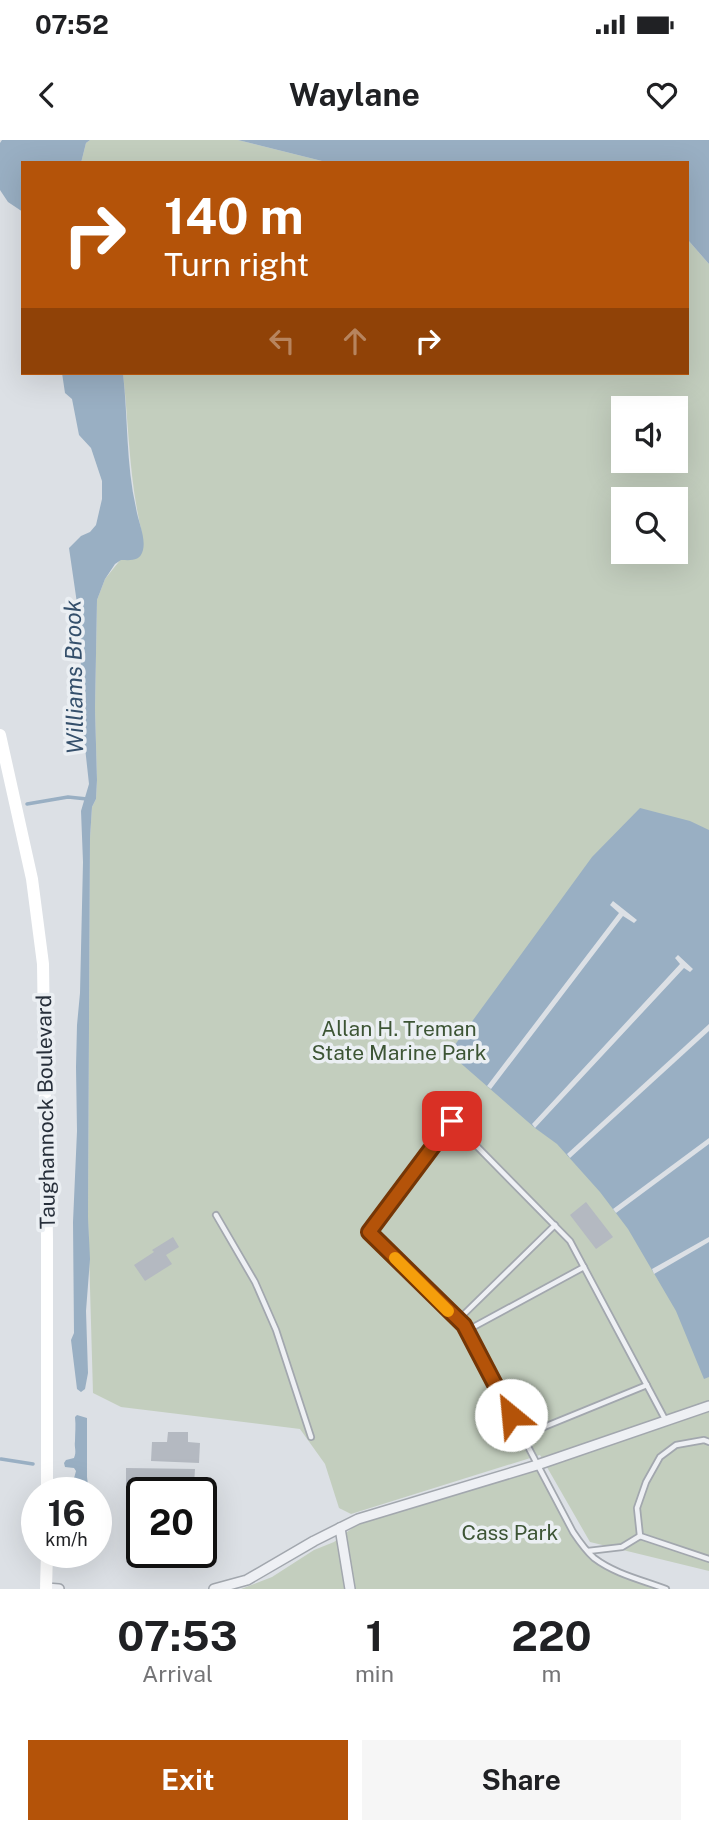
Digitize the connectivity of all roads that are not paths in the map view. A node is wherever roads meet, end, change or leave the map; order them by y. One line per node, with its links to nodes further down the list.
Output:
1 (0, 735): 14 (main road, Taughannock Boulevard)
2 (216, 1215): 11 (lane)
3 (555, 1225): 4 (lane); 5 (lane); 5 (lane)
4 (584, 1267): 6 (lane); 7 (lane)
5 (458, 1320): 6 (lane)
6 (466, 1331): 10 (lane)
7 (647, 1385): 9 (lane); 10 (lane)
8 (709, 1406): 9 (street)
9 (666, 1421): 13 (street)
10 (522, 1436): 13 (lane)
11 (311, 1437)
12 (709, 1442): 16 (lane)
13 (537, 1465): 15 (street); 17 (lane)
14 (47, 1477)
15 (340, 1528): 21 (street); 22 (street)
16 (640, 1536): 17 (lane); 18 (lane)
17 (587, 1551): 23 (lane)
18 (709, 1559)
19 (49, 1568): 20 (main road)
20 (51, 1589)
21 (214, 1589)
22 (350, 1589)
23 (666, 1589)

